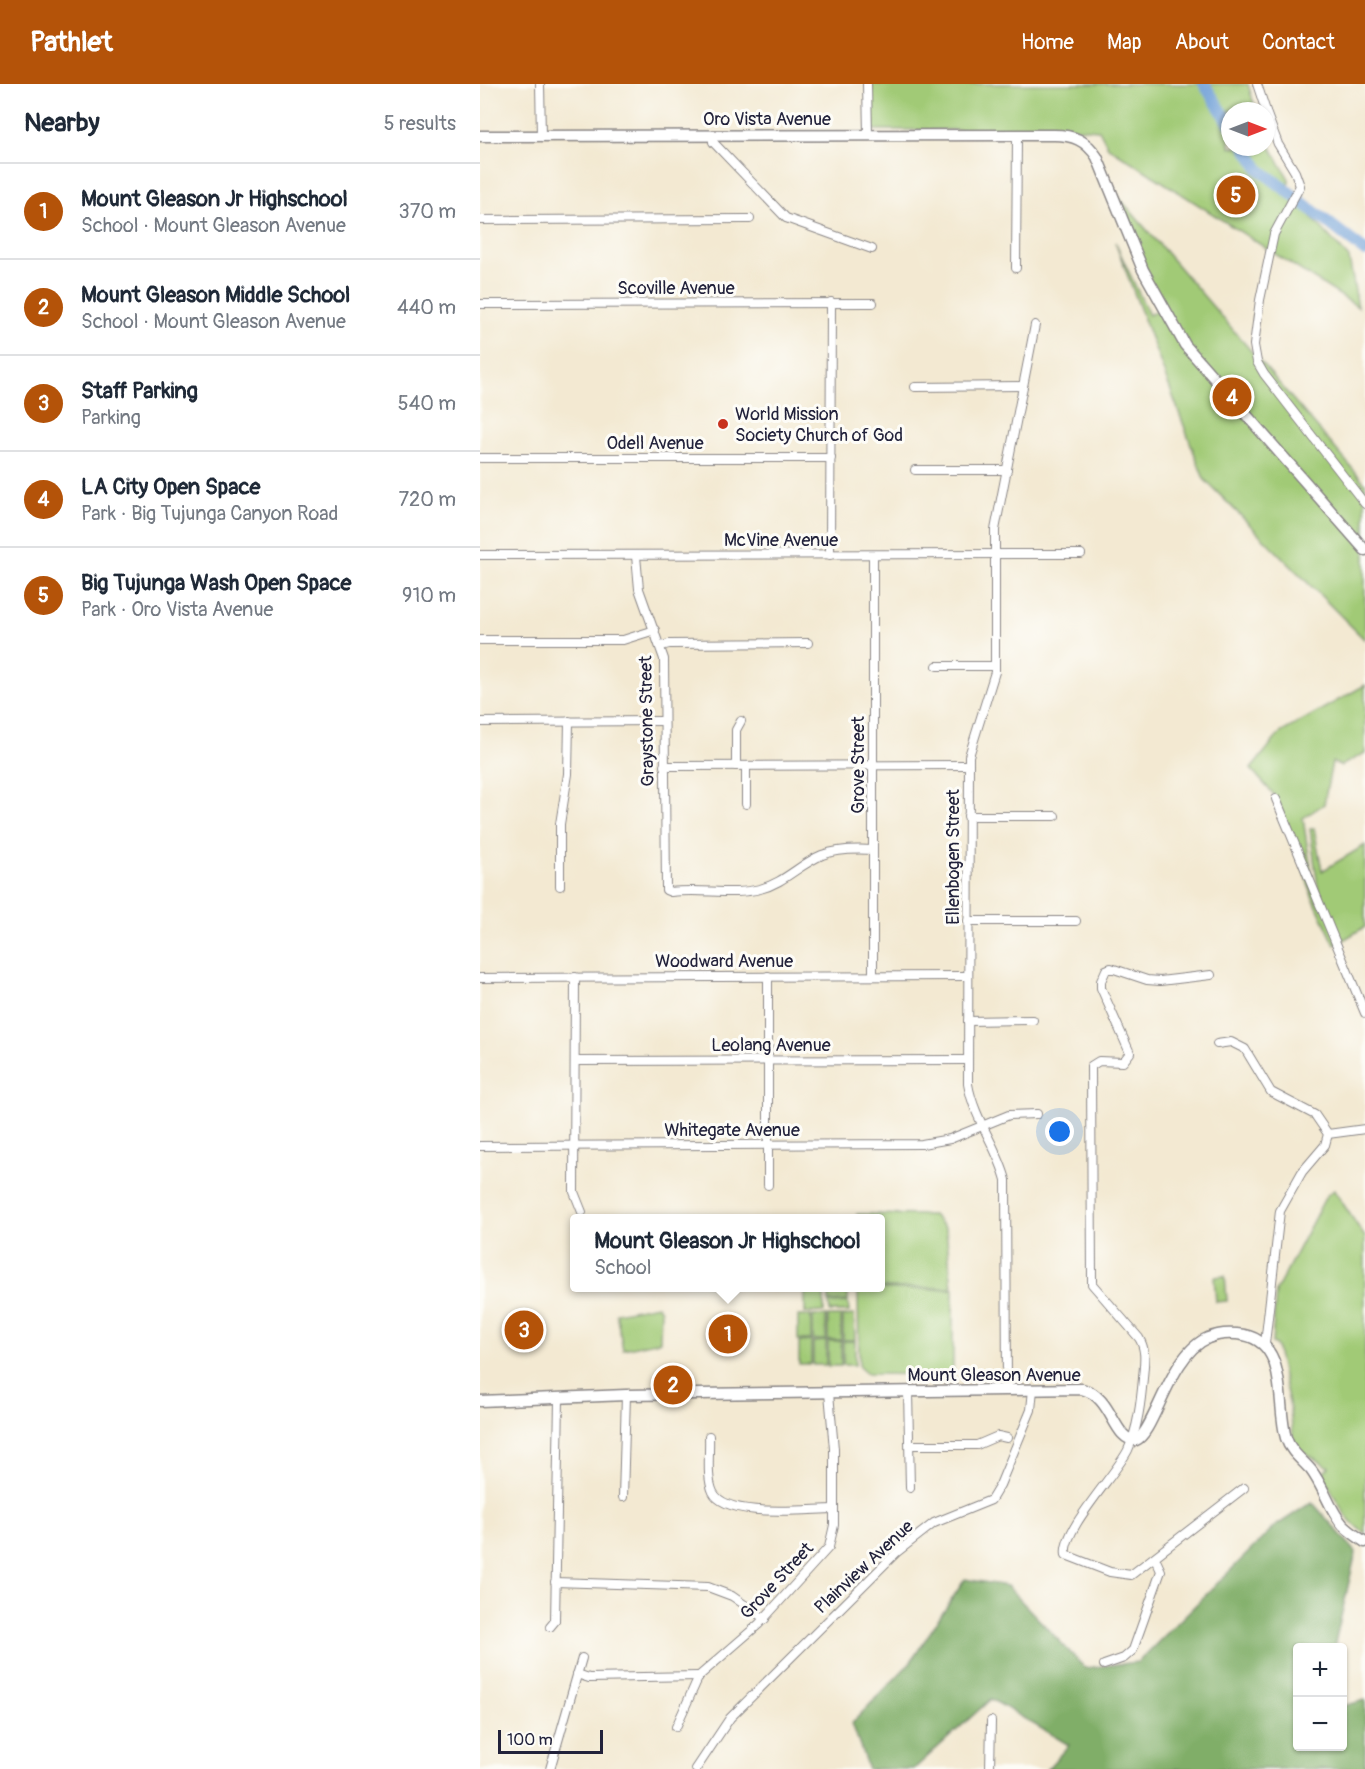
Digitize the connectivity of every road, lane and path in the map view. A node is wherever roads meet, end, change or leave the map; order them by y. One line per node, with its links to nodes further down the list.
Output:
1 (540, 84): 9 (street)
2 (867, 84): 6 (street)
3 (1257, 84): 4 (street)
4 (1263, 102)
5 (713, 135): 6 (street, Oro Vista Avenue); 9 (street, Oro Vista Avenue); 13 (street)
6 (868, 135): 7 (street, Oro Vista Avenue)
7 (1017, 135): 14 (street); 26 (street, Oro Vista Avenue)
8 (480, 136): 9 (street, Oro Vista Avenue)
9 (541, 136)
10 (1275, 136): 25 (street)
11 (750, 219): 12 (street)
12 (480, 220)
13 (872, 249)
14 (1017, 268)
15 (831, 302): 16 (street, Scoville Avenue); 17 (street, Scoville Avenue); 22 (street)
16 (480, 303)
17 (873, 303)
18 (1035, 326): 19 (street, Ellenbogen Street)
19 (1023, 386): 20 (street); 24 (street, Ellenbogen Street)
20 (915, 387)
21 (480, 458): 22 (street, Odell Avenue)
22 (831, 458): 30 (street)
23 (915, 470): 24 (street)
24 (1007, 470): 32 (street, Ellenbogen Street)
25 (1365, 504)
26 (1365, 550)
27 (1081, 554): 32 (street, McVine Avenue)
28 (480, 555): 29 (street, McVine Avenue)
29 (636, 555): 30 (street, McVine Avenue); 33 (street, Graystone Street)
30 (830, 555): 31 (street, McVine Avenue)
31 (873, 555): 32 (street, McVine Avenue); 43 (street, Grove Street)
32 (995, 555): 38 (street, Ellenbogen Street)
33 (655, 630): 34 (street); 36 (street, Graystone Street)
34 (480, 640)
35 (808, 643): 36 (street)
36 (661, 646): 40 (street, Graystone Street)
37 (937, 666): 38 (street)
38 (995, 666): 44 (street, Ellenbogen Street)
39 (569, 721): 40 (street); 42 (street); 53 (street)
40 (664, 721): 45 (street, Graystone Street)
41 (741, 721): 46 (street)
42 (480, 722)
43 (873, 765): 44 (street); 47 (street); 52 (street, Grove Street)
44 (969, 765): 50 (street, Ellenbogen Street)
45 (664, 766): 46 (street); 52 (street, Graystone Street)
46 (736, 766): 47 (street)
47 (746, 766): 49 (street)
48 (1276, 799): 62 (street)
49 (746, 804)
50 (968, 816): 51 (street); 54 (street, Ellenbogen Street)
51 (1055, 816)
52 (873, 850): 56 (street, Grove Street)
53 (560, 886)
54 (968, 921): 55 (street); 59 (street, Ellenbogen Street)
55 (1076, 921)
56 (873, 975): 58 (street, Woodward Avenue); 59 (street, Woodward Avenue)
57 (1211, 975): 88 (street)
58 (768, 976): 60 (street, Woodward Avenue); 66 (street)
59 (968, 976): 64 (street, Ellenbogen Street)
60 (575, 977): 61 (street, Woodward Avenue); 68 (street)
61 (480, 978)
62 (1365, 1013)
63 (1033, 1020): 64 (street)
64 (968, 1021): 67 (street, Ellenbogen Street)
65 (1217, 1044): 72 (street)
66 (768, 1060): 67 (street, Leolang Avenue); 68 (street, Leolang Avenue); 73 (street)
67 (968, 1060): 70 (street, Ellenbogen Street)
68 (575, 1061): 75 (street)
69 (1037, 1114): 70 (street, Whitegate Avenue)
70 (982, 1126): 73 (street, Whitegate Avenue); 79 (street, Ellenbogen Street)
71 (1365, 1129): 72 (street)
72 (1328, 1134): 78 (street)
73 (768, 1145): 75 (street, Whitegate Avenue); 76 (street)
74 (480, 1146): 75 (street, Whitegate Avenue)
75 (575, 1146): 77 (street)
76 (768, 1185)
77 (582, 1212)
78 (1265, 1344): 88 (street); 94 (street)
79 (1007, 1389): 80 (street, Mount Gleason Avenue); 81 (street, Mount Gleason Avenue)
80 (1033, 1389): 88 (street, Mount Gleason Avenue); 106 (street, Plainview Avenue)
81 (909, 1391): 82 (street, Mount Gleason Avenue); 89 (street)
82 (828, 1393): 83 (street, Mount Gleason Avenue); 93 (street, Grove Street)
83 (626, 1395): 84 (street, Mount Gleason Avenue); 92 (street)
84 (559, 1399): 85 (street, Mount Gleason Avenue); 96 (street)
85 (480, 1401)
86 (709, 1436): 93 (street)
87 (1006, 1438): 89 (street)
88 (1131, 1440): 95 (street)
89 (910, 1445): 90 (street)
90 (910, 1488)
91 (1244, 1488): 95 (street)
92 (623, 1497)
93 (834, 1509): 97 (street, Grove Street)
94 (1365, 1542)
95 (1155, 1558): 100 (street)
96 (555, 1582): 97 (street); 98 (street)
97 (765, 1618): 102 (street, Grove Street)
98 (550, 1628)
99 (582, 1658): 101 (street)
100 (1104, 1665)
101 (577, 1674): 102 (street); 105 (street)
102 (699, 1676): 104 (street, Grove Street)
103 (991, 1721): 107 (street)
104 (676, 1727)
105 (549, 1769)
106 (696, 1769)
107 (990, 1769)

